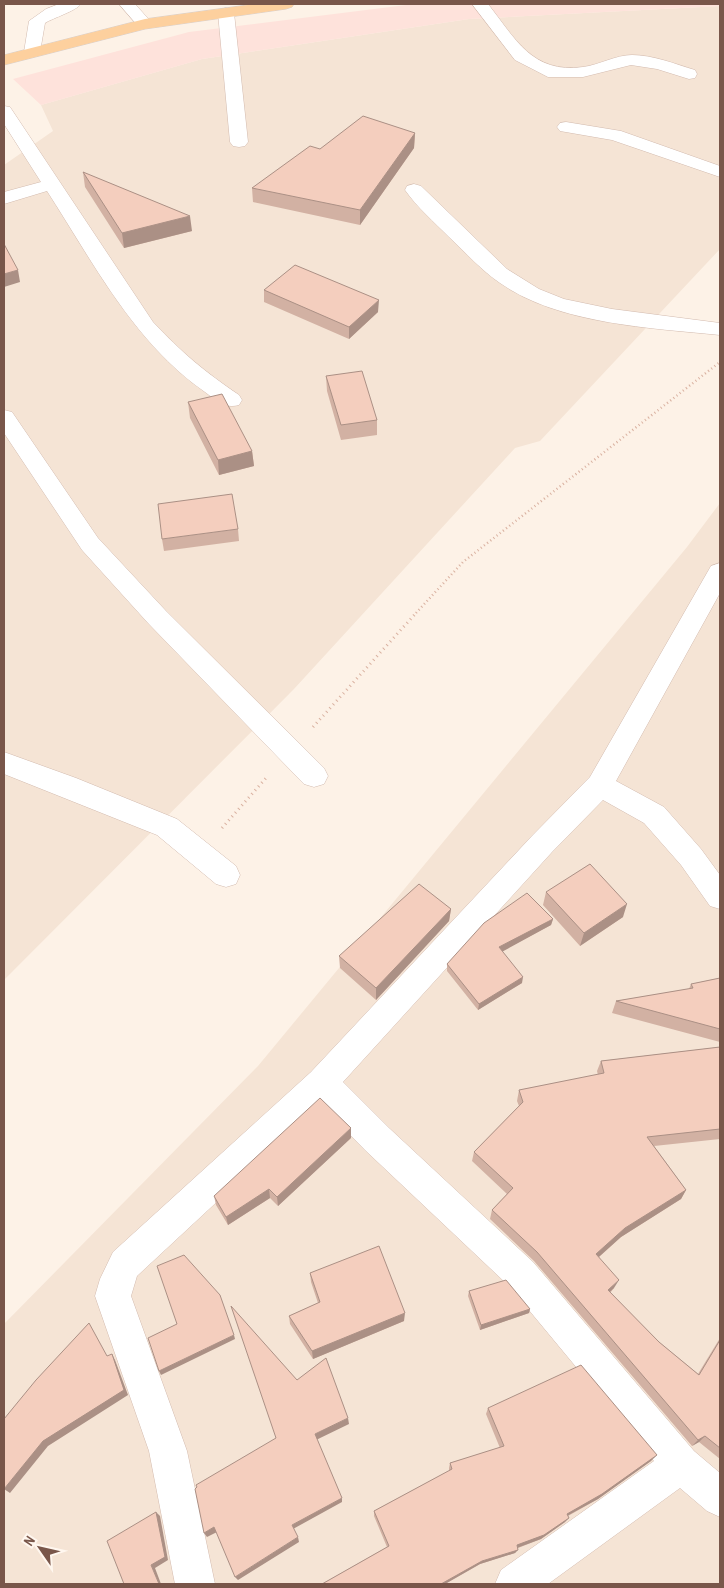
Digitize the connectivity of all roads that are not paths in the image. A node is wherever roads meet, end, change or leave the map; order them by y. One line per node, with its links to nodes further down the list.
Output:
1 (73, 4): 7 (street)
2 (127, 4): 6 (street)
3 (286, 4): 5 (main road)
4 (480, 4): 9 (street)
5 (226, 12): 6 (main road); 12 (street)
6 (145, 24): 7 (main road)
7 (32, 52): 8 (main road)
8 (4, 60)
9 (688, 74)
10 (4, 111): 14 (street)
11 (566, 127): 13 (street)
12 (239, 142)
13 (720, 172)
14 (53, 184): 16 (street); 18 (street)
15 (414, 190): 17 (street)
16 (4, 198)
17 (720, 329)
18 (230, 400)
19 (4, 419): 22 (street)
20 (720, 572): 23 (street)
21 (4, 763): 24 (street)
22 (314, 776)
23 (600, 785): 25 (street); 26 (street)
24 (226, 875)
25 (720, 897)
26 (322, 1083): 27 (street); 29 (street)
27 (681, 1464): 28 (street); 30 (street)
28 (720, 1498)
29 (195, 1584)
30 (515, 1584)

